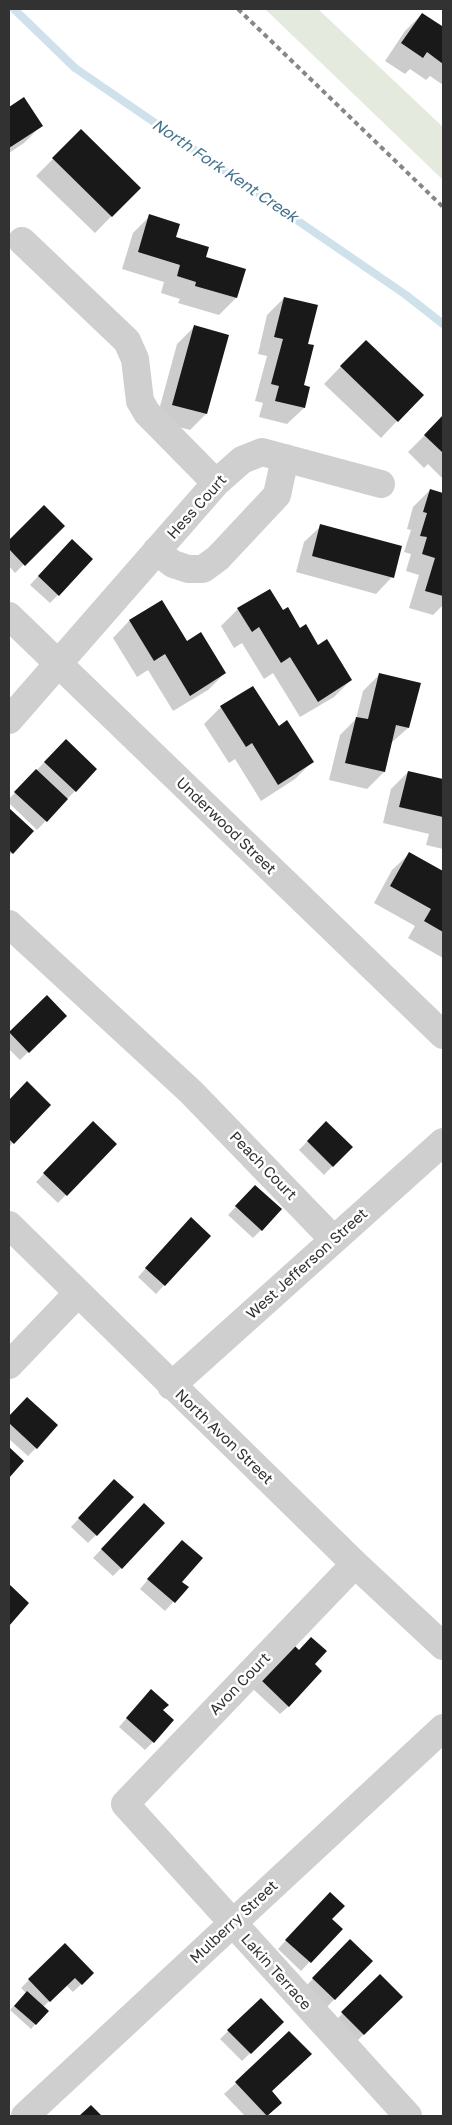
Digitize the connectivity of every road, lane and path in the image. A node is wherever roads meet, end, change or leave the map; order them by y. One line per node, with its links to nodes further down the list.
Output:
1 (22, 241): 3 (street)
2 (285, 458): 3 (street, Hess Court); 4 (street, Hess Court); 5 (street)
3 (216, 483): 5 (street, Hess Court)
4 (381, 484)
5 (156, 552): 7 (street, Hess Court)
6 (9, 616): 7 (street, Underwood Street)
7 (59, 664): 8 (street, Hess Court); 10 (street, Underwood Street)
8 (9, 720)
9 (9, 924): 13 (street, Peach Court)
10 (443, 1035)
11 (443, 1142): 13 (street, West Jefferson Street)
12 (9, 1225): 14 (street, North Avon Street)
13 (334, 1240): 16 (street, West Jefferson Street)
14 (78, 1293): 15 (street); 16 (street, North Avon Street)
15 (9, 1365)
16 (171, 1386): 17 (street, North Avon Street)
17 (355, 1564): 18 (street, North Avon Street); 20 (street, Avon Court)
18 (443, 1646)
19 (443, 1728): 21 (street, Mulberry Street)
20 (125, 1804): 21 (street, Lakin Terrace)
21 (232, 1924): 22 (street, Mulberry Street); 23 (street, Lakin Terrace)
22 (24, 2116)
23 (408, 2116)

